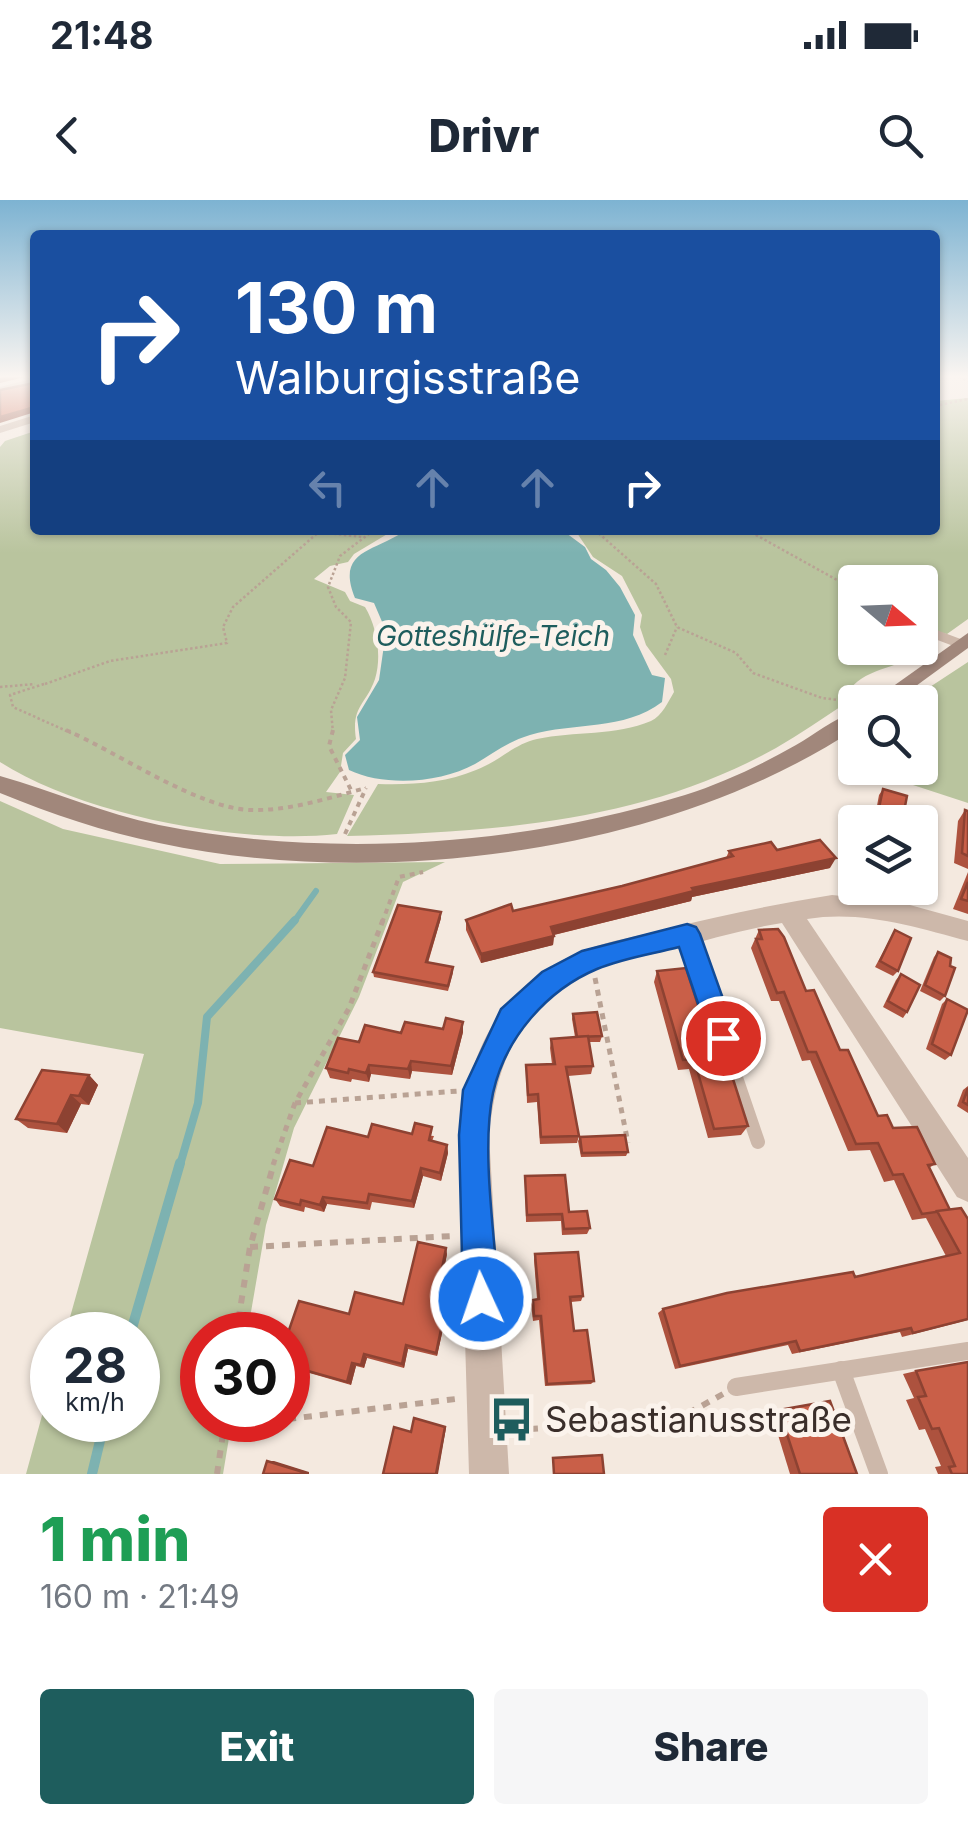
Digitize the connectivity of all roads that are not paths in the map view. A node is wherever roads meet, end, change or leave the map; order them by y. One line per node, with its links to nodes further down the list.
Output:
1 (938, 635): 2 (lane)
2 (964, 642): 3 (main road)
3 (905, 685)
4 (838, 723): 5 (main road)
5 (0, 784)
6 (788, 911): 7 (street); 8 (street); 10 (street)
7 (968, 932)
8 (687, 934): 9 (lane); 14 (street)
9 (758, 1142)
10 (968, 1186)
11 (968, 1351): 12 (lane)
12 (841, 1370): 13 (lane); 15 (lane)
13 (736, 1387)
14 (489, 1474)
15 (879, 1474)

